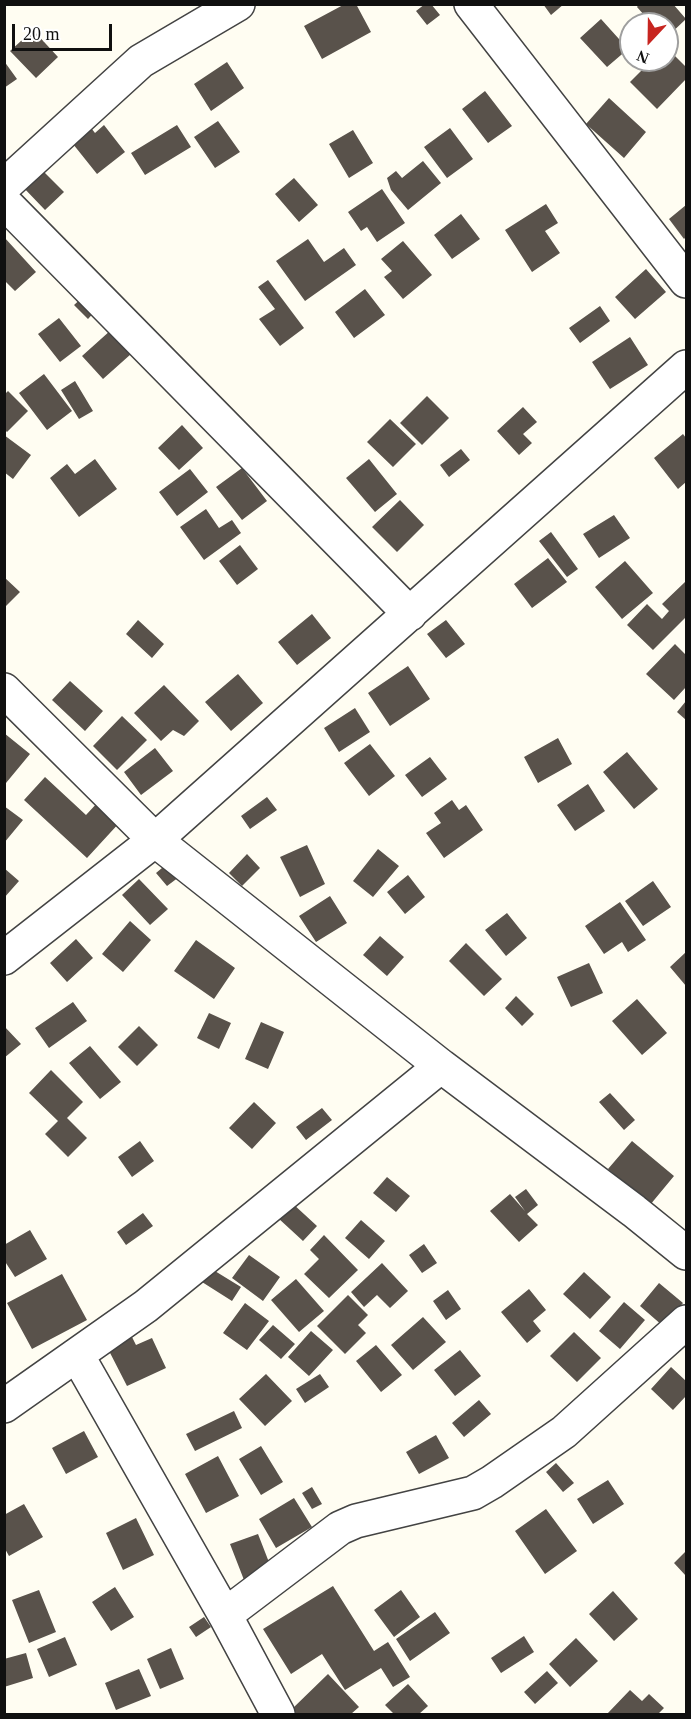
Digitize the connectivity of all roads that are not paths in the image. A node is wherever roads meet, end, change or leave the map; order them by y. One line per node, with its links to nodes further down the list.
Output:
1 (238, 4): 3 (street)
2 (471, 4): 5 (street)
3 (4, 186)
4 (4, 202): 7 (street)
5 (687, 281)
6 (687, 367): 7 (street)
7 (410, 614): 9 (street)
8 (4, 690): 9 (street)
9 (154, 840): 10 (street); 11 (street)
10 (4, 958)
11 (441, 1066): 12 (street); 14 (street)
12 (687, 1252)
13 (687, 1322): 16 (street)
14 (77, 1355): 15 (street); 16 (street)
15 (4, 1406)
16 (225, 1616): 17 (street)
17 (278, 1714)

